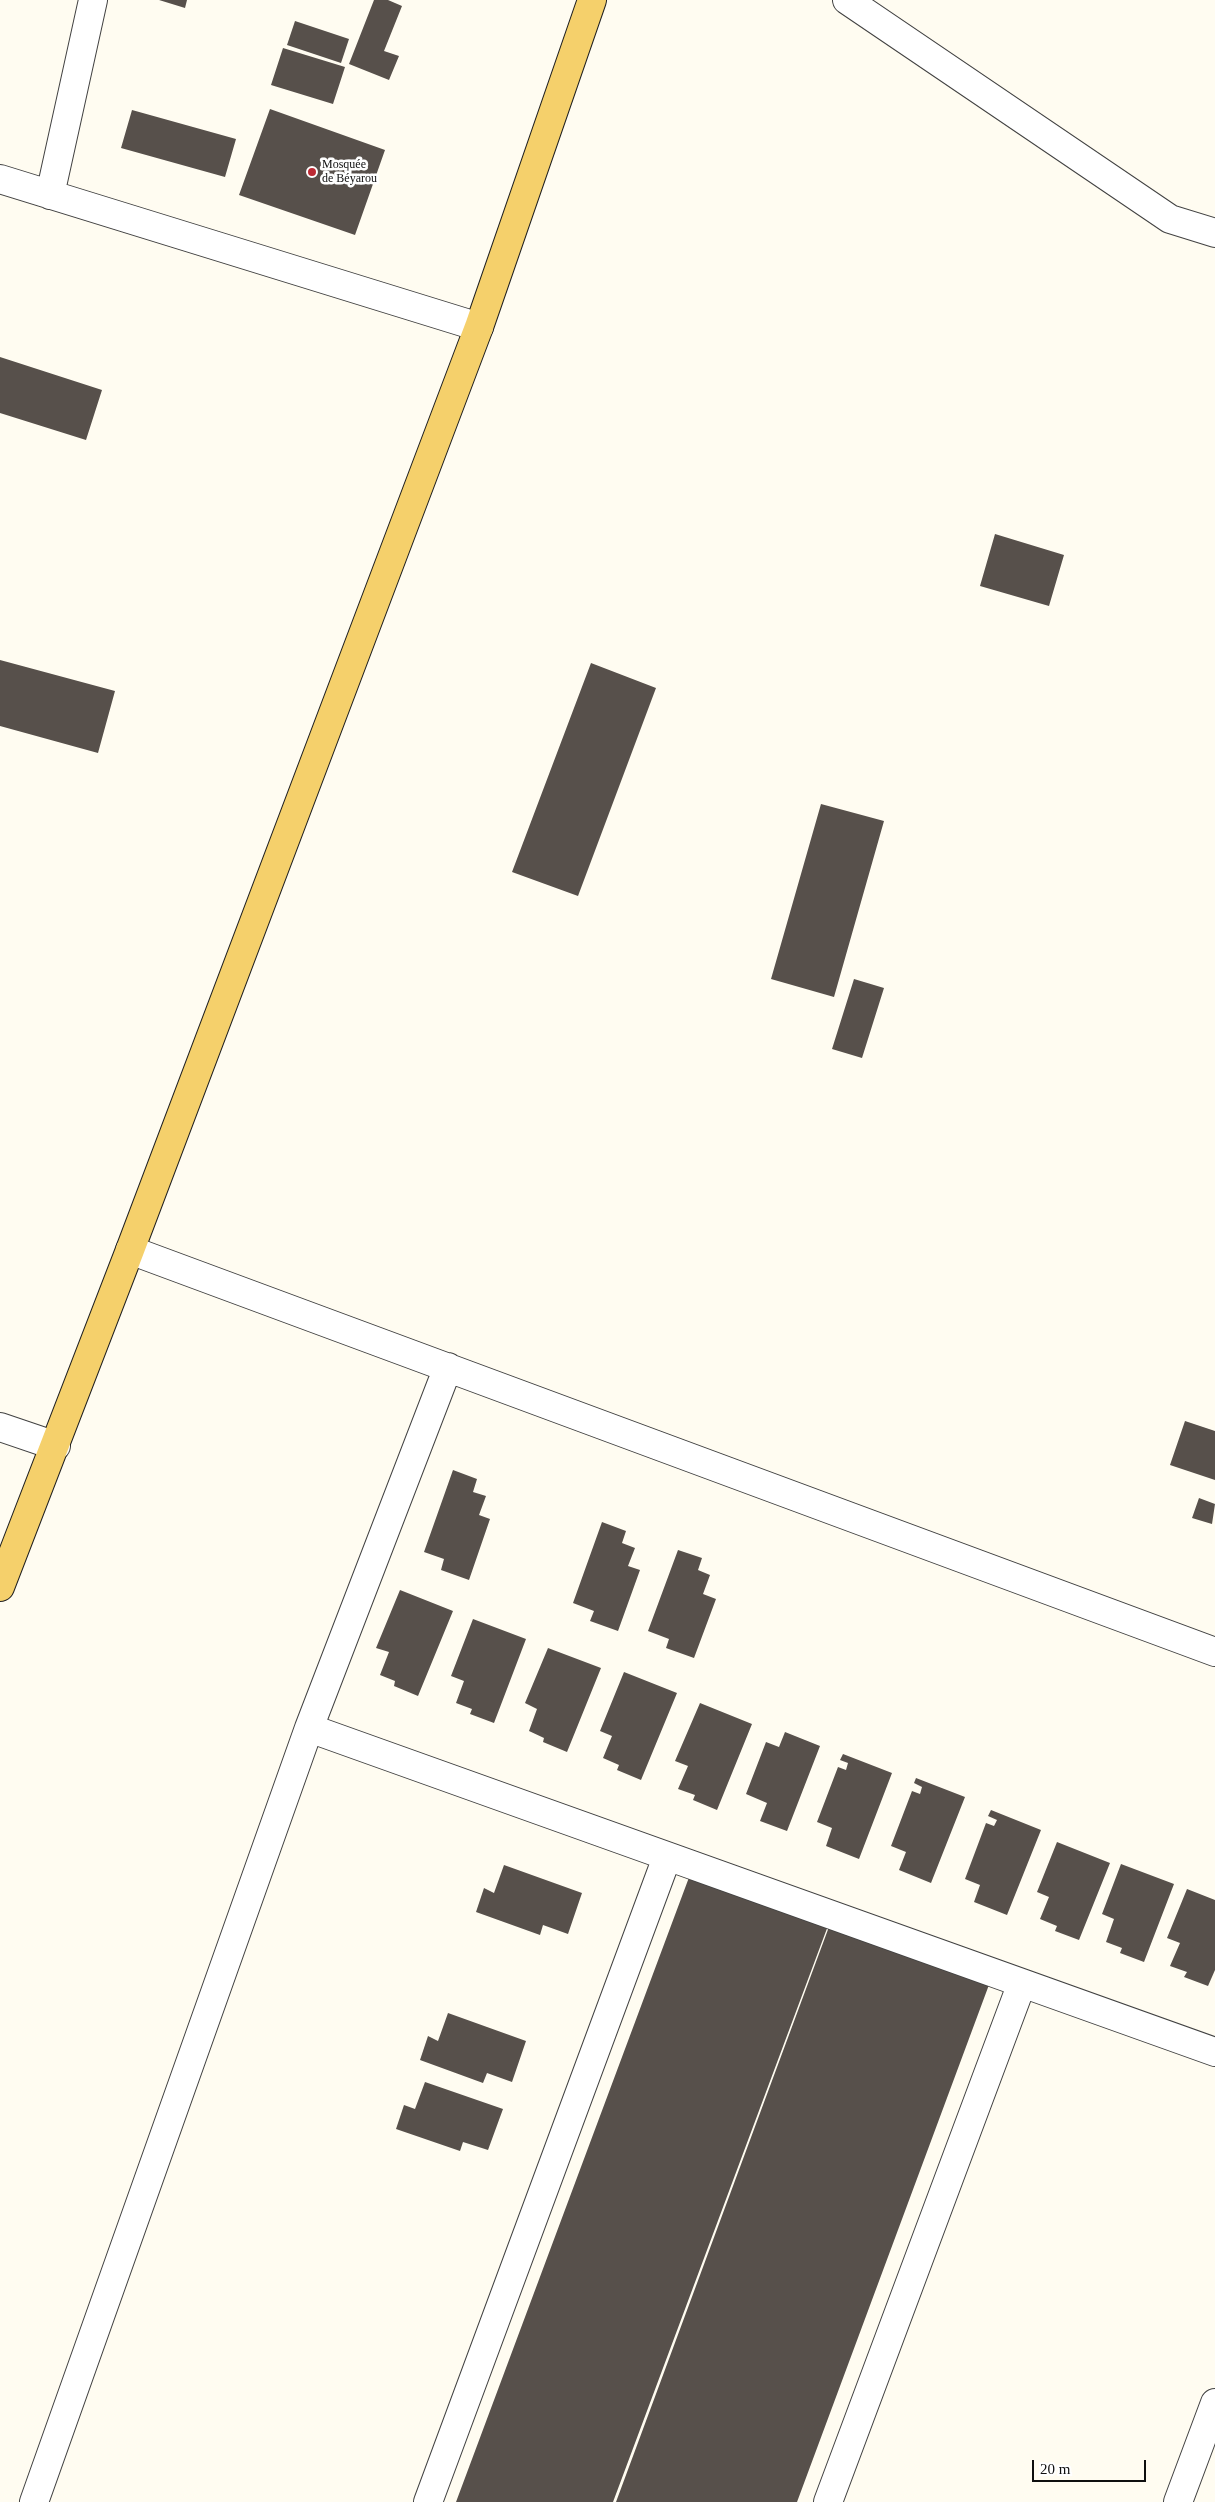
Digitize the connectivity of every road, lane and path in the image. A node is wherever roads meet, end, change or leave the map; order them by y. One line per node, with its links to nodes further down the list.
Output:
1 (93, 0): 5 (street)
2 (592, 0): 7 (main road)
3 (847, 0): 6 (street)
4 (0, 179): 5 (street)
5 (50, 195): 7 (street)
6 (1215, 233)
7 (478, 327): 8 (main road)
8 (130, 1250): 9 (street); 11 (main road)
9 (448, 1367): 13 (street); 14 (street)
10 (0, 1427): 11 (street)
11 (56, 1446): 12 (main road)
12 (0, 1587)
13 (1215, 1652)
14 (309, 1728): 15 (street); 19 (street)
15 (668, 1857): 16 (street); 20 (street)
16 (1022, 1983): 17 (street); 21 (street)
17 (1215, 2052)
18 (1215, 2403): 22 (street)
19 (34, 2502)
20 (428, 2502)
21 (828, 2502)
22 (1178, 2502)

